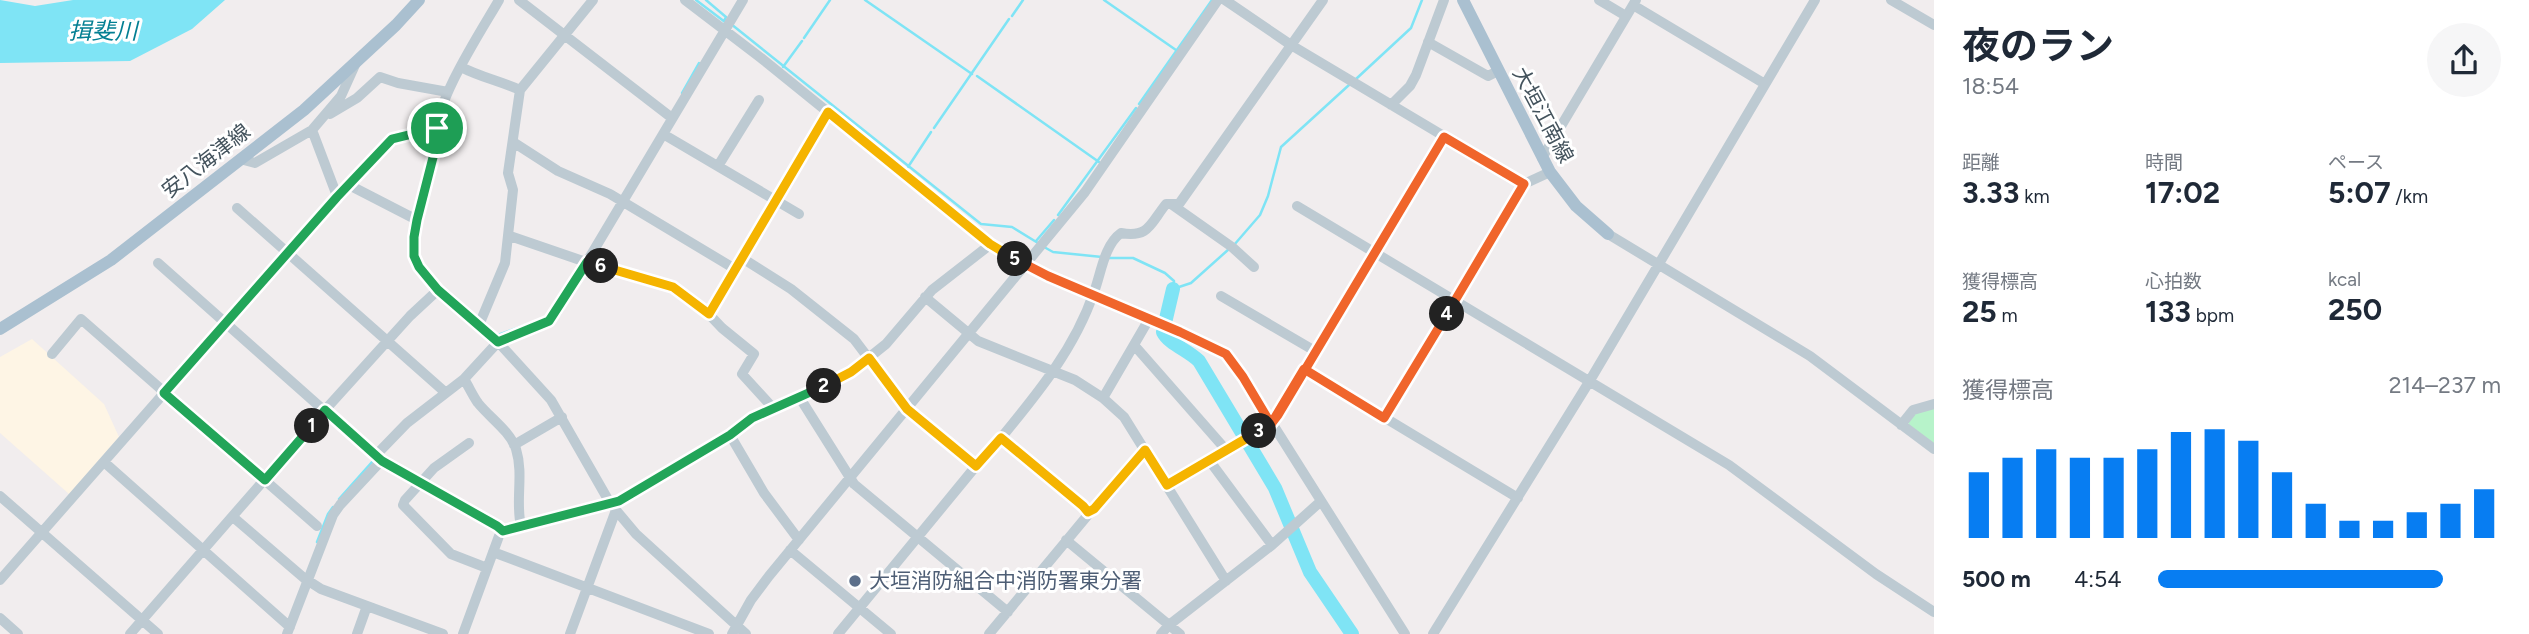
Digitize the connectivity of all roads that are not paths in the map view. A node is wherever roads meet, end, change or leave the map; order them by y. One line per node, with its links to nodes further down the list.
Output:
1 (419, 0): 22 (main road, 安八海津線)
2 (499, 0): 23 (street)
3 (519, 0): 19 (street)
4 (593, 0): 19 (street)
5 (685, 0): 18 (street)
6 (743, 0): 18 (street)
7 (1218, 0): 60 (street)
8 (1225, 0): 21 (street)
9 (1323, 0): 21 (street)
10 (1444, 0): 20 (street)
11 (1463, 0): 24 (main road, 大垣江南線)
12 (1599, 0): 16 (street)
13 (1815, 0): 25 (street)
14 (1891, 0): 17 (street)
15 (1635, 3): 16 (street); 25 (street)
16 (1626, 16): 37 (street)
17 (1934, 25)
18 (724, 29): 30 (street); 31 (street)
19 (566, 35): 26 (street); 31 (street)
20 (1428, 42): 24 (street); 29 (street)
21 (1291, 46): 29 (street); 46 (street)
22 (356, 63): 32 (street); 38 (main road, 安八海津線)
23 (461, 67): 26 (street); 27 (street)
24 (1498, 71): 37 (main road, 大垣江南線)
25 (1765, 85): 59 (street)
26 (520, 90): 36 (street)
27 (448, 92): 32 (street); 33 (street)
28 (759, 100): 39 (street)
29 (1391, 105): 35 (street)
30 (828, 112): 44 (street); 53 (street)
31 (672, 118): 34 (street)
32 (315, 126): 38 (street); 43 (street)
33 (437, 128): 42 (street); 50 (street)
34 (663, 134): 39 (street); 45 (street)
35 (1444, 137): 41 (street); 55 (street)
36 (513, 142): 45 (street); 52 (street)
37 (1542, 158): 40 (main road, 大垣江南線)
38 (240, 159): 72 (main road, 安八海津線)
39 (718, 166): 44 (street)
40 (1550, 172): 41 (street); 51 (main road, 大垣江南線)
41 (1524, 184): 67 (street)
42 (349, 185): 43 (street); 50 (street)
43 (337, 197): 54 (street)
44 (777, 200): 49 (street); 56 (street)
45 (623, 202): 57 (street); 62 (street)
46 (1171, 204): 61 (street); 64 (street)
47 (1297, 206): 55 (street)
48 (237, 208): 54 (street)
49 (799, 214)
50 (417, 220): 63 (street)
51 (1608, 234): 59 (street)
52 (510, 236): 57 (street); 71 (street)
53 (990, 244): 60 (street); 66 (street)
54 (287, 253): 70 (street); 74 (street)
55 (1374, 253): 67 (street); 77 (street)
56 (742, 258): 62 (street); 79 (street)
57 (587, 262): 68 (street); 75 (street)
58 (158, 263): 70 (street)
59 (1657, 264): 83 (street); 95 (street)
60 (1025, 265): 64 (street); 73 (street)
61 (1254, 267)
62 (735, 269): 68 (street)
63 (438, 290): 71 (street); 74 (street)
64 (1093, 295): 69 (street); 81 (street)
65 (1221, 296): 77 (street)
66 (925, 298): 73 (street); 79 (street)
67 (1455, 301): 83 (street); 93 (street)
68 (709, 314): 89 (street)
69 (1149, 319): 76 (street); 94 (street)
70 (225, 323): 84 (street); 91 (street)
71 (479, 325): 75 (street)
72 (0, 330)
73 (968, 334): 81 (street); 90 (street)
74 (388, 341): 85 (street); 91 (street)
75 (498, 342): 82 (street); 92 (street)
76 (1134, 345): 87 (street); 102 (street)
77 (1315, 351): 80 (street)
78 (52, 354): 84 (street)
79 (869, 358): 86 (street); 90 (street)
80 (1304, 369): 93 (street); 94 (street)
81 (1055, 371): 87 (street); 97 (street)
82 (464, 380): 85 (street); 99 (street)
83 (1588, 382): 112 (street); 136 (street)
84 (164, 393): 105 (street); 108 (street)
85 (446, 393): 103 (street)
86 (800, 398): 89 (street); 107 (street)
87 (1103, 398): 101 (street)
88 (1934, 404): 95 (street)
89 (774, 409): 96 (street)
90 (907, 409): 106 (street); 107 (street)
91 (325, 410): 103 (street); 108 (street)
92 (562, 417): 99 (street); 114 (street)
93 (1384, 418): 112 (street)
94 (1271, 424): 102 (street); 113 (street)
95 (1901, 425): 100 (street)
96 (730, 435): 114 (street); 122 (street)
97 (1001, 438): 106 (street); 115 (street)
98 (469, 443): 109 (street)
99 (514, 445): 118 (street)
100 (1934, 449)
101 (1145, 450): 110 (street); 115 (street)
102 (1227, 451): 104 (street)
103 (379, 458): 109 (street); 130 (street)
104 (1209, 460): 110 (street); 124 (street)
105 (104, 462): 120 (street); 126 (street)
106 (976, 466): 121 (street)
107 (850, 477): 121 (street); 122 (street)
108 (265, 480): 116 (street); 117 (street)
109 (420, 483): 119 (street); 128 (street)
110 (1167, 485): 131 (street)
111 (0, 496): 120 (street)
112 (1518, 498): 157 (street)
113 (1320, 502): 124 (street); 156 (street)
114 (613, 507): 118 (street); 132 (street); 140 (street)
115 (1088, 512): 123 (street)
116 (233, 517): 126 (street); 130 (street)
117 (317, 526)
118 (521, 526): 119 (street)
119 (503, 531): 127 (street)
120 (42, 533): 129 (street); 138 (street)
121 (918, 537): 134 (street); 135 (street)
122 (799, 540): 125 (street)
123 (1066, 540): 135 (street); 139 (street)
124 (1272, 545): 131 (street)
125 (790, 550): 134 (street); 140 (street)
126 (202, 551): 138 (street); 141 (street)
127 (493, 552): 128 (street); 132 (street)
128 (487, 568): 147 (street)
129 (0, 580)
130 (307, 581): 133 (street); 141 (street)
131 (1226, 581): 139 (street)
132 (586, 587): 148 (street); 149 (street)
133 (367, 606): 145 (street); 146 (street)
134 (860, 608): 151 (street); 152 (street)
135 (1008, 612): 153 (street)
136 (1934, 612)
137 (0, 618): 142 (street)
138 (143, 620): 143 (street); 144 (street)
139 (1169, 625): 154 (street); 155 (street)
140 (734, 630): 150 (street)
141 (288, 631)
142 (18, 634)
143 (130, 634)
144 (159, 634)
145 (357, 634)
146 (443, 634)
147 (463, 634)
148 (570, 634)
149 (709, 634)
150 (746, 634)
151 (838, 634)
152 (891, 634)
153 (989, 634)
154 (1161, 634)
155 (1180, 634)
156 (1405, 634)
157 (1433, 634)

